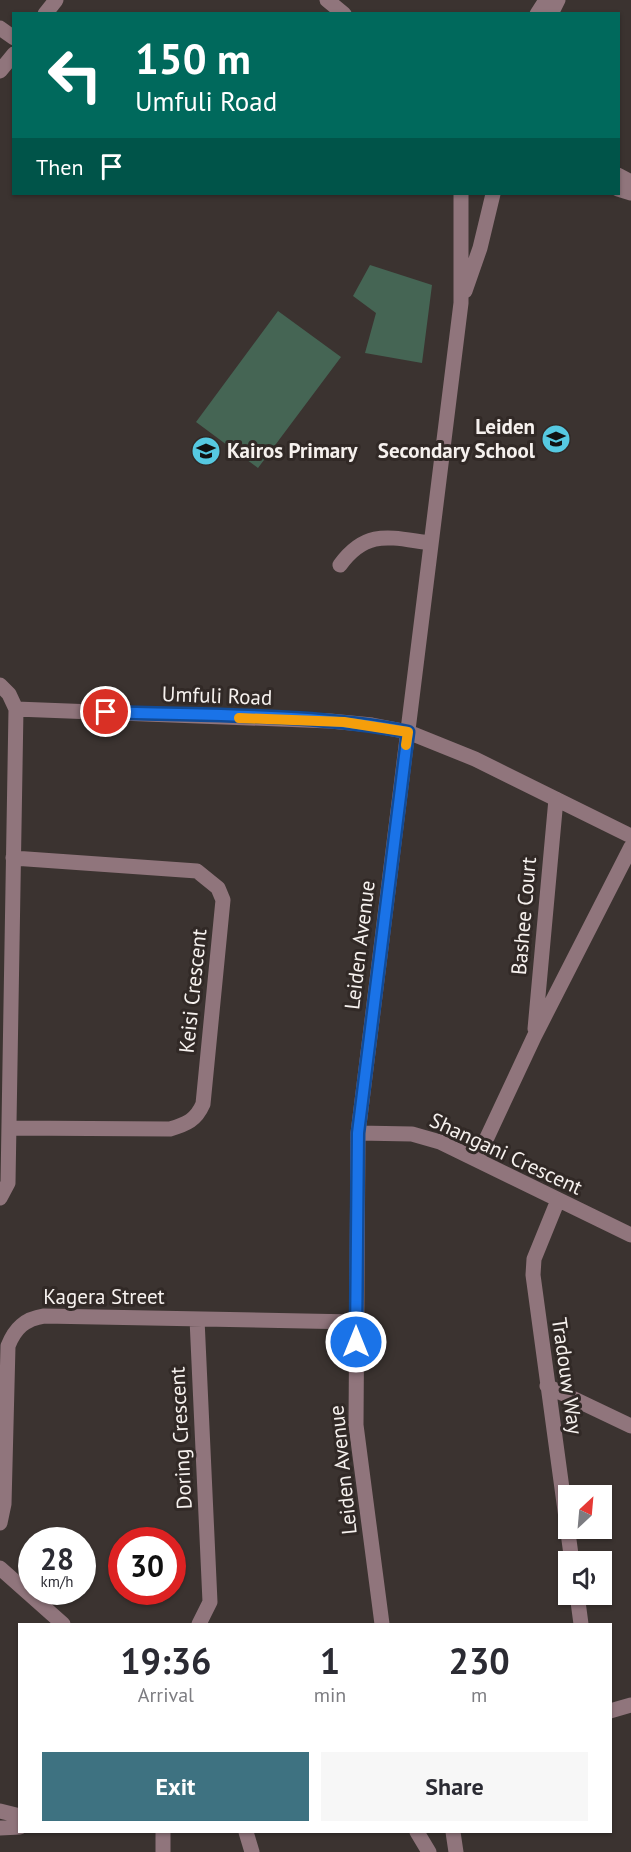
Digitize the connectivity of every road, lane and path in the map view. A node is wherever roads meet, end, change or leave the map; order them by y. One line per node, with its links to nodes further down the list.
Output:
1 (56, 0): 3 (street)
2 (327, 0): 4 (street)
3 (47, 12)
4 (342, 12)
5 (12, 56): 6 (street)
6 (0, 71)
7 (461, 195): 9 (street, Leiden Avenue)
8 (493, 195): 9 (street, Leiden Avenue)
9 (460, 303): 10 (street, Leiden Avenue)
10 (431, 543): 11 (street); 14 (street, Leiden Avenue)
11 (340, 565)
12 (0, 685): 13 (street)
13 (16, 709): 14 (street, Umfuli Road); 15 (street)
14 (408, 732): 16 (street); 24 (street, Leiden Avenue)
15 (7, 794): 19 (street)
16 (556, 799): 17 (street); 21 (street, Bashee Court)
17 (631, 836)
18 (631, 847): 21 (street, Bashee Court)
19 (14, 858): 20 (street); 23 (street, Keisi Crescent)
20 (6, 917): 22 (street)
21 (534, 1037): 25 (street, Bashee Court)
22 (5, 1057): 23 (street)
23 (9, 1128): 26 (street)
24 (358, 1133): 25 (street, Shangani Crescent); 30 (street, Leiden Avenue)
25 (477, 1159): 27 (street, Shangani Crescent)
26 (0, 1198)
27 (558, 1200): 28 (street, Shangani Crescent); 32 (street, Tradouw Way)
28 (631, 1235)
29 (197, 1319): 30 (street, Kagera Street); 31 (street, Kagera Street); 40 (street, Doring Crescent)
30 (355, 1322): 37 (street, Leiden Avenue)
31 (3, 1371): 34 (street, Kagera Street)
32 (547, 1386): 33 (street); 35 (street, Tradouw Way)
33 (631, 1426)
34 (0, 1523)
35 (570, 1551)
36 (0, 1568): 39 (street)
37 (380, 1594): 41 (street, Leiden Avenue); 42 (street, Leiden Avenue)
38 (578, 1605): 43 (street)
39 (62, 1623)
40 (200, 1623)
41 (382, 1623)
42 (389, 1623)
43 (581, 1623)
44 (631, 1706): 45 (street)
45 (612, 1710)
46 (0, 1811): 47 (street)
47 (18, 1816)
48 (18, 1827): 49 (street)
49 (0, 1828)
50 (163, 1833): 54 (street)
51 (246, 1833): 55 (street)
52 (418, 1833): 56 (street)
53 (453, 1833): 57 (street)
54 (163, 1852)
55 (252, 1852)
56 (429, 1852)
57 (456, 1852)

